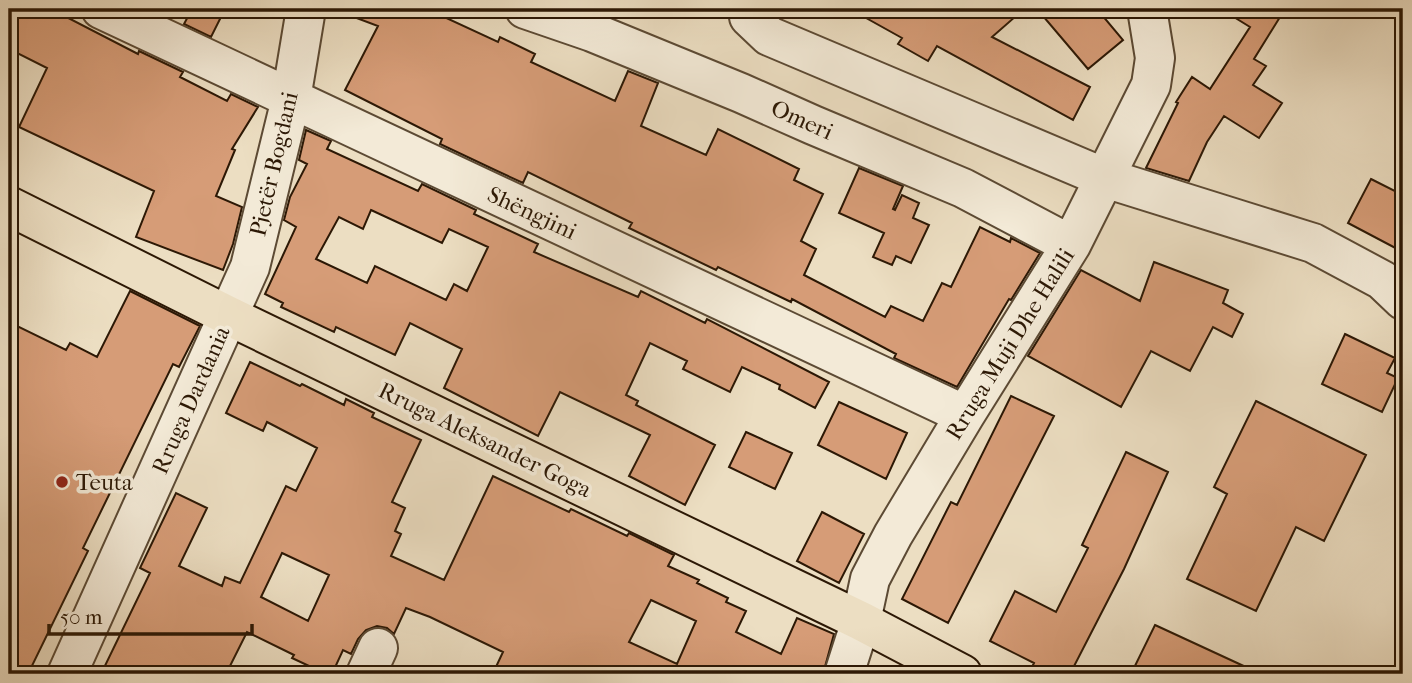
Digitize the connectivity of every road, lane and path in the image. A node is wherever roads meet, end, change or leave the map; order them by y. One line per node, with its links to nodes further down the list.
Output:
1 (101, 9): 6 (street, Shëngjini)
2 (306, 9): 6 (street, Pjetër Bogdani)
3 (525, 9): 9 (street, Omeri)
4 (748, 9): 7 (street)
5 (1147, 9): 7 (street, Rruga Muji Dhe Halili)
6 (290, 99): 11 (street, Pjetër Bogdani); 12 (street, Shëngjini)
7 (1105, 178): 9 (street, Rruga Muji Dhe Halili); 10 (street)
8 (9, 206): 11 (main road, Rruga Aleksander Goga)
9 (1072, 245): 12 (street, Rruga Muji Dhe Halili)
10 (1403, 300)
11 (229, 316): 13 (main road, Rruga Aleksander Goga); 14 (street, Rruga Dardania)
12 (965, 415): 13 (street, Rruga Muji Dhe Halili)
13 (861, 621): 15 (street, Rruga Muji Dhe Halili); 16 (main road, Rruga Aleksander Goga)
14 (66, 674)
15 (844, 674)
16 (961, 674)

